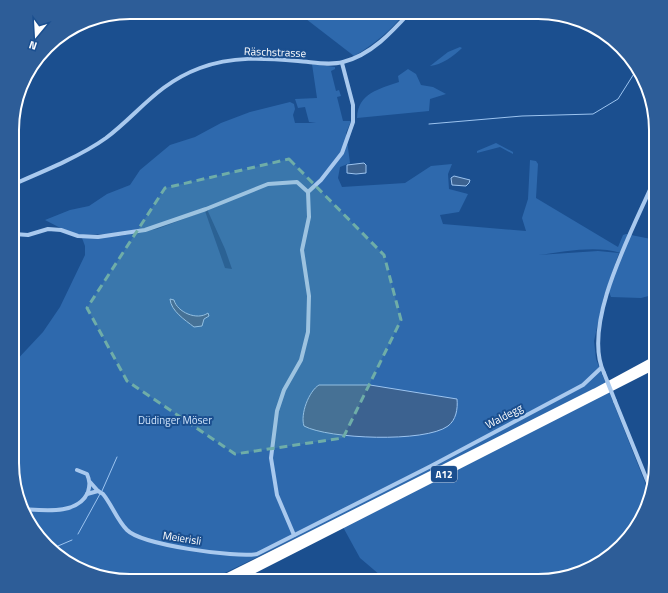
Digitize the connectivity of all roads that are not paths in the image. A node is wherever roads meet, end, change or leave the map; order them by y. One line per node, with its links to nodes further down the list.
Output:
1 (404, 19): 2 (street, Räschstrasse)
2 (342, 63): 3 (street, Räschstrasse); 5 (street)
3 (19, 182)
4 (649, 191): 8 (street)
5 (308, 192): 6 (street); 16 (street)
6 (19, 234)
7 (649, 363): 17 (highway, A12)
8 (601, 368): 11 (street, bridge); 16 (street, Waldegg)
9 (649, 369): 18 (highway, A12)
10 (77, 470): 12 (street, Meierisli)
11 (647, 481)
12 (90, 482): 13 (street, Meierisli); 14 (street)
13 (98, 491): 14 (street); 16 (street, Meierisli)
14 (87, 494): 15 (street)
15 (29, 509)
16 (294, 535)
17 (233, 574)
18 (246, 574)

